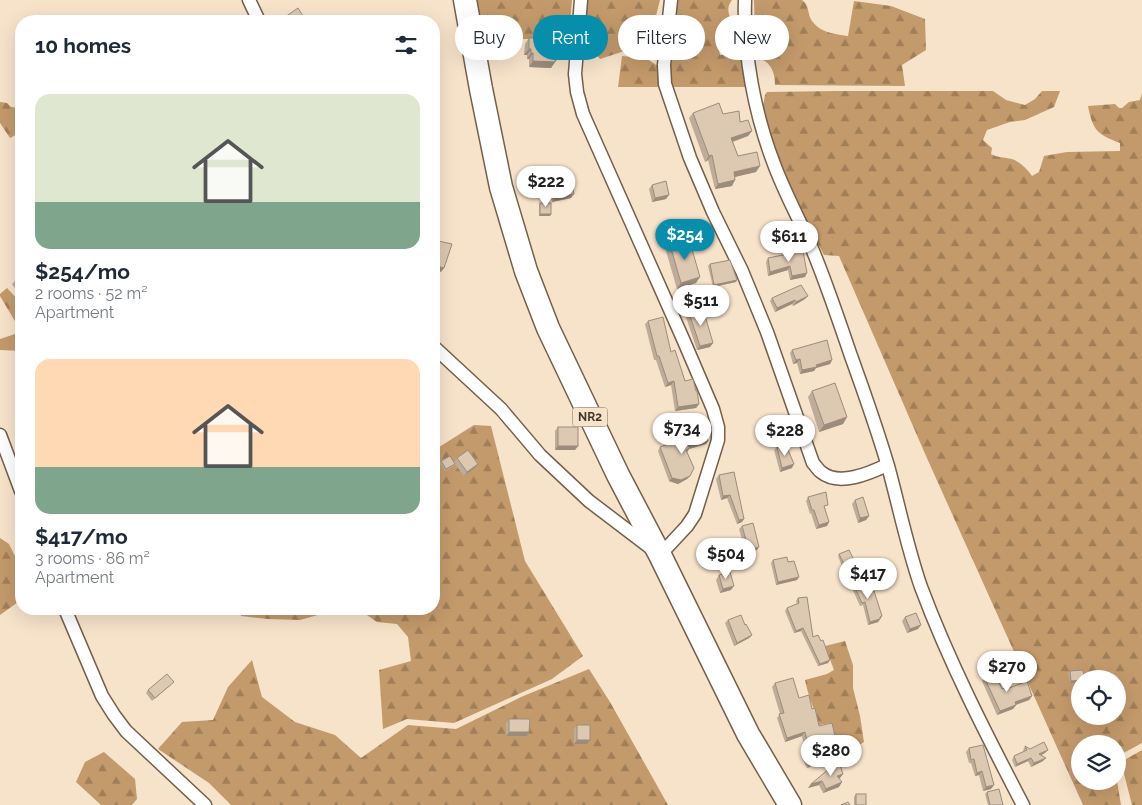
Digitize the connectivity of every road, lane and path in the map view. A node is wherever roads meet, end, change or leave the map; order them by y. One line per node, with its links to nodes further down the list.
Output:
1 (249, 0): 6 (street)
2 (465, 0): 11 (highway, NR2)
3 (581, 0): 11 (street)
4 (671, 0): 9 (street)
5 (745, 0): 9 (street)
6 (256, 15)
7 (440, 353): 11 (street)
8 (0, 436): 10 (street)
9 (888, 465): 15 (street)
10 (15, 475)
11 (660, 555): 14 (highway, NR2)
12 (68, 615): 13 (street)
13 (205, 805)
14 (790, 805)
15 (1023, 805)

